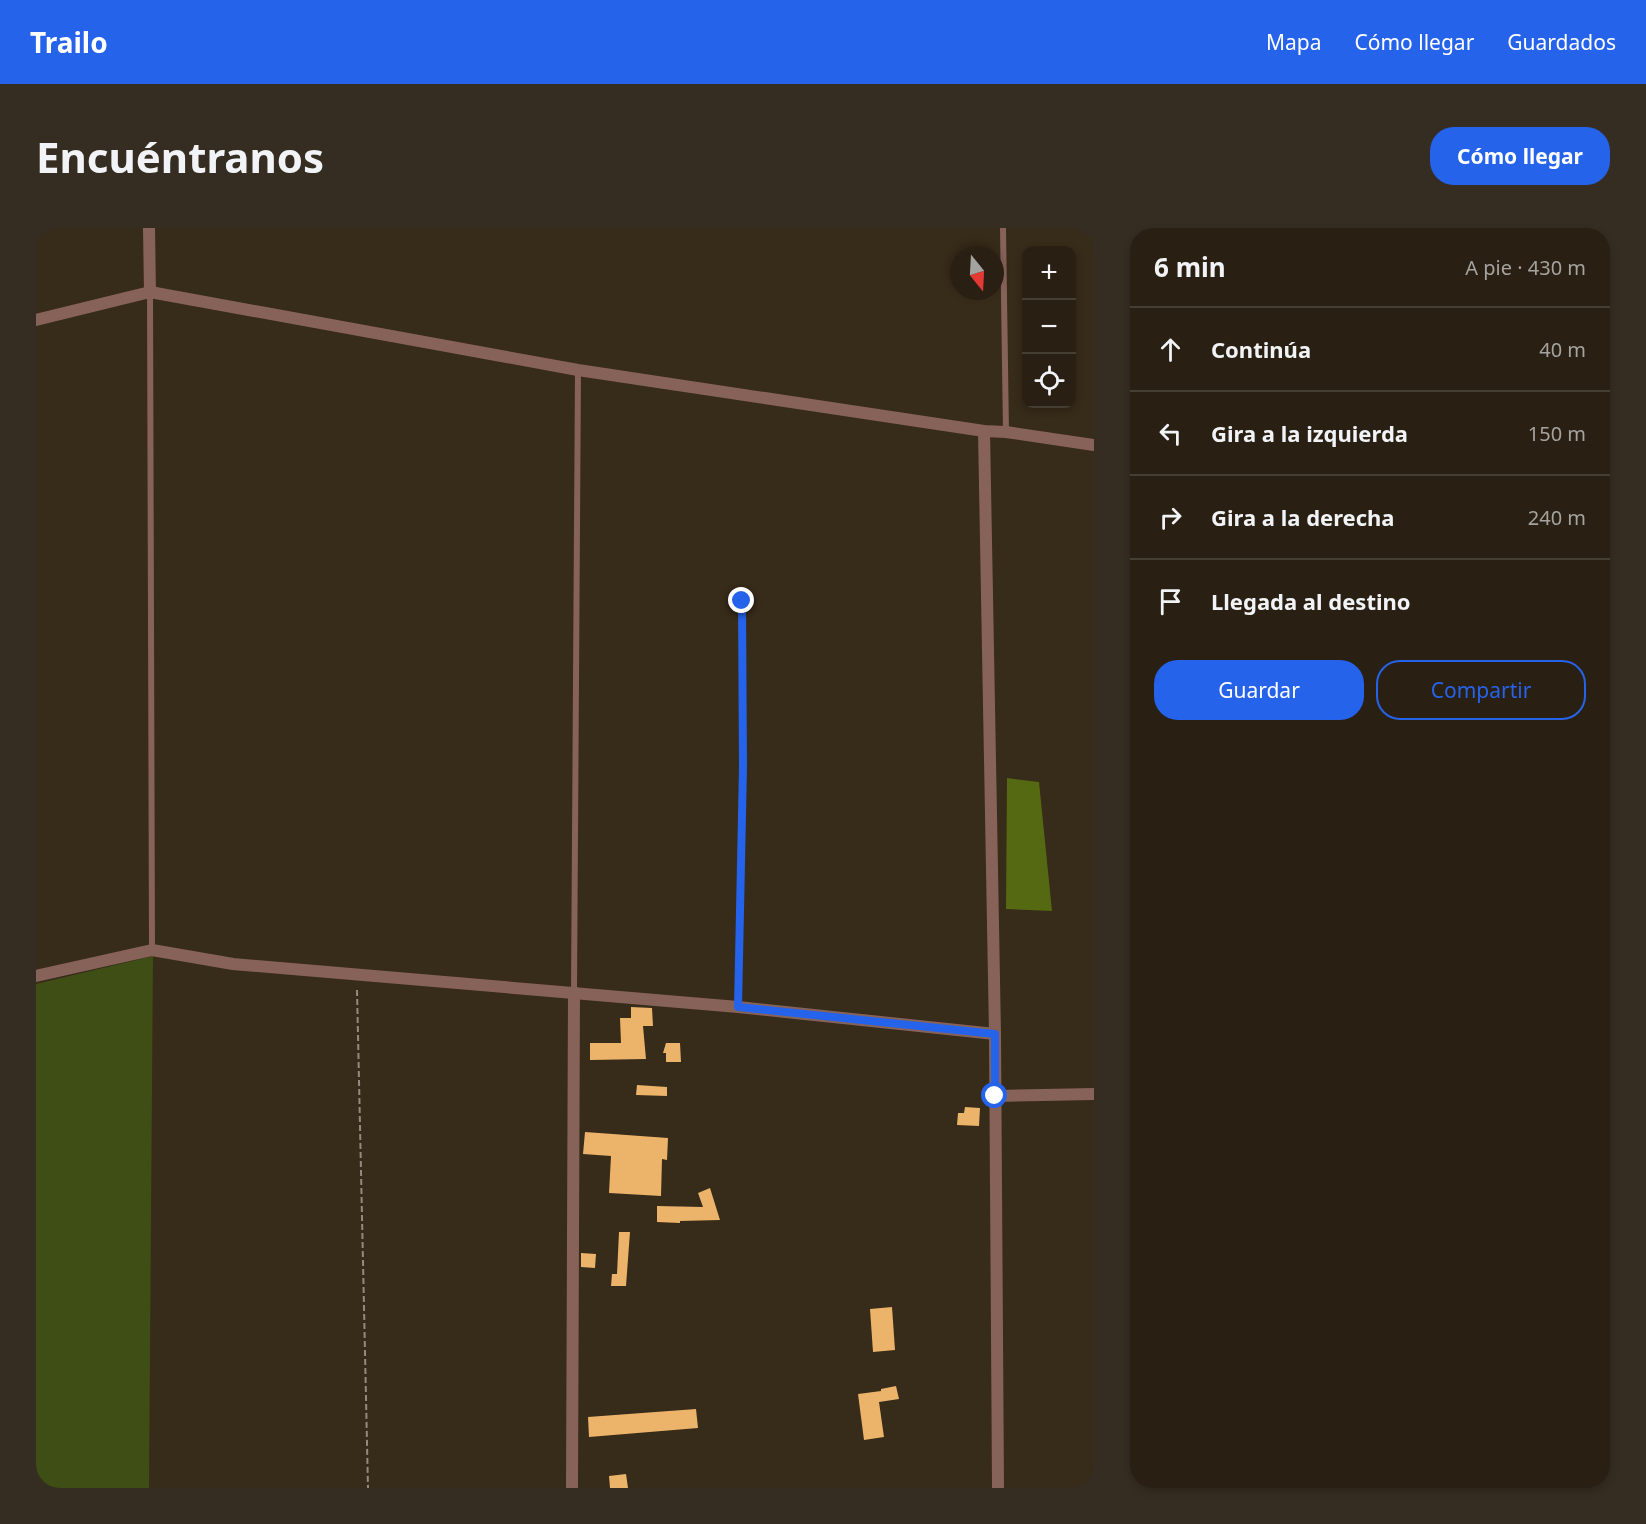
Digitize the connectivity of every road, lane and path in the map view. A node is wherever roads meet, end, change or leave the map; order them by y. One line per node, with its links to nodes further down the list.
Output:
1 (149, 228): 3 (street)
2 (1003, 228): 7 (lane)
3 (150, 292): 4 (street); 5 (street); 10 (lane)
4 (36, 320)
5 (578, 370): 6 (street); 13 (lane)
6 (984, 431): 7 (street); 15 (street)
7 (1006, 432): 8 (street)
8 (1094, 445)
9 (742, 601): 14 (lane)
10 (152, 950): 11 (street); 13 (street)
11 (36, 976)
12 (357, 990): 18 (path)
13 (574, 992): 14 (street); 19 (street)
14 (738, 1007): 15 (street)
15 (995, 1034): 17 (street)
16 (1094, 1094): 17 (street)
17 (995, 1096): 20 (street)
18 (368, 1488)
19 (572, 1488)
20 (998, 1488)

